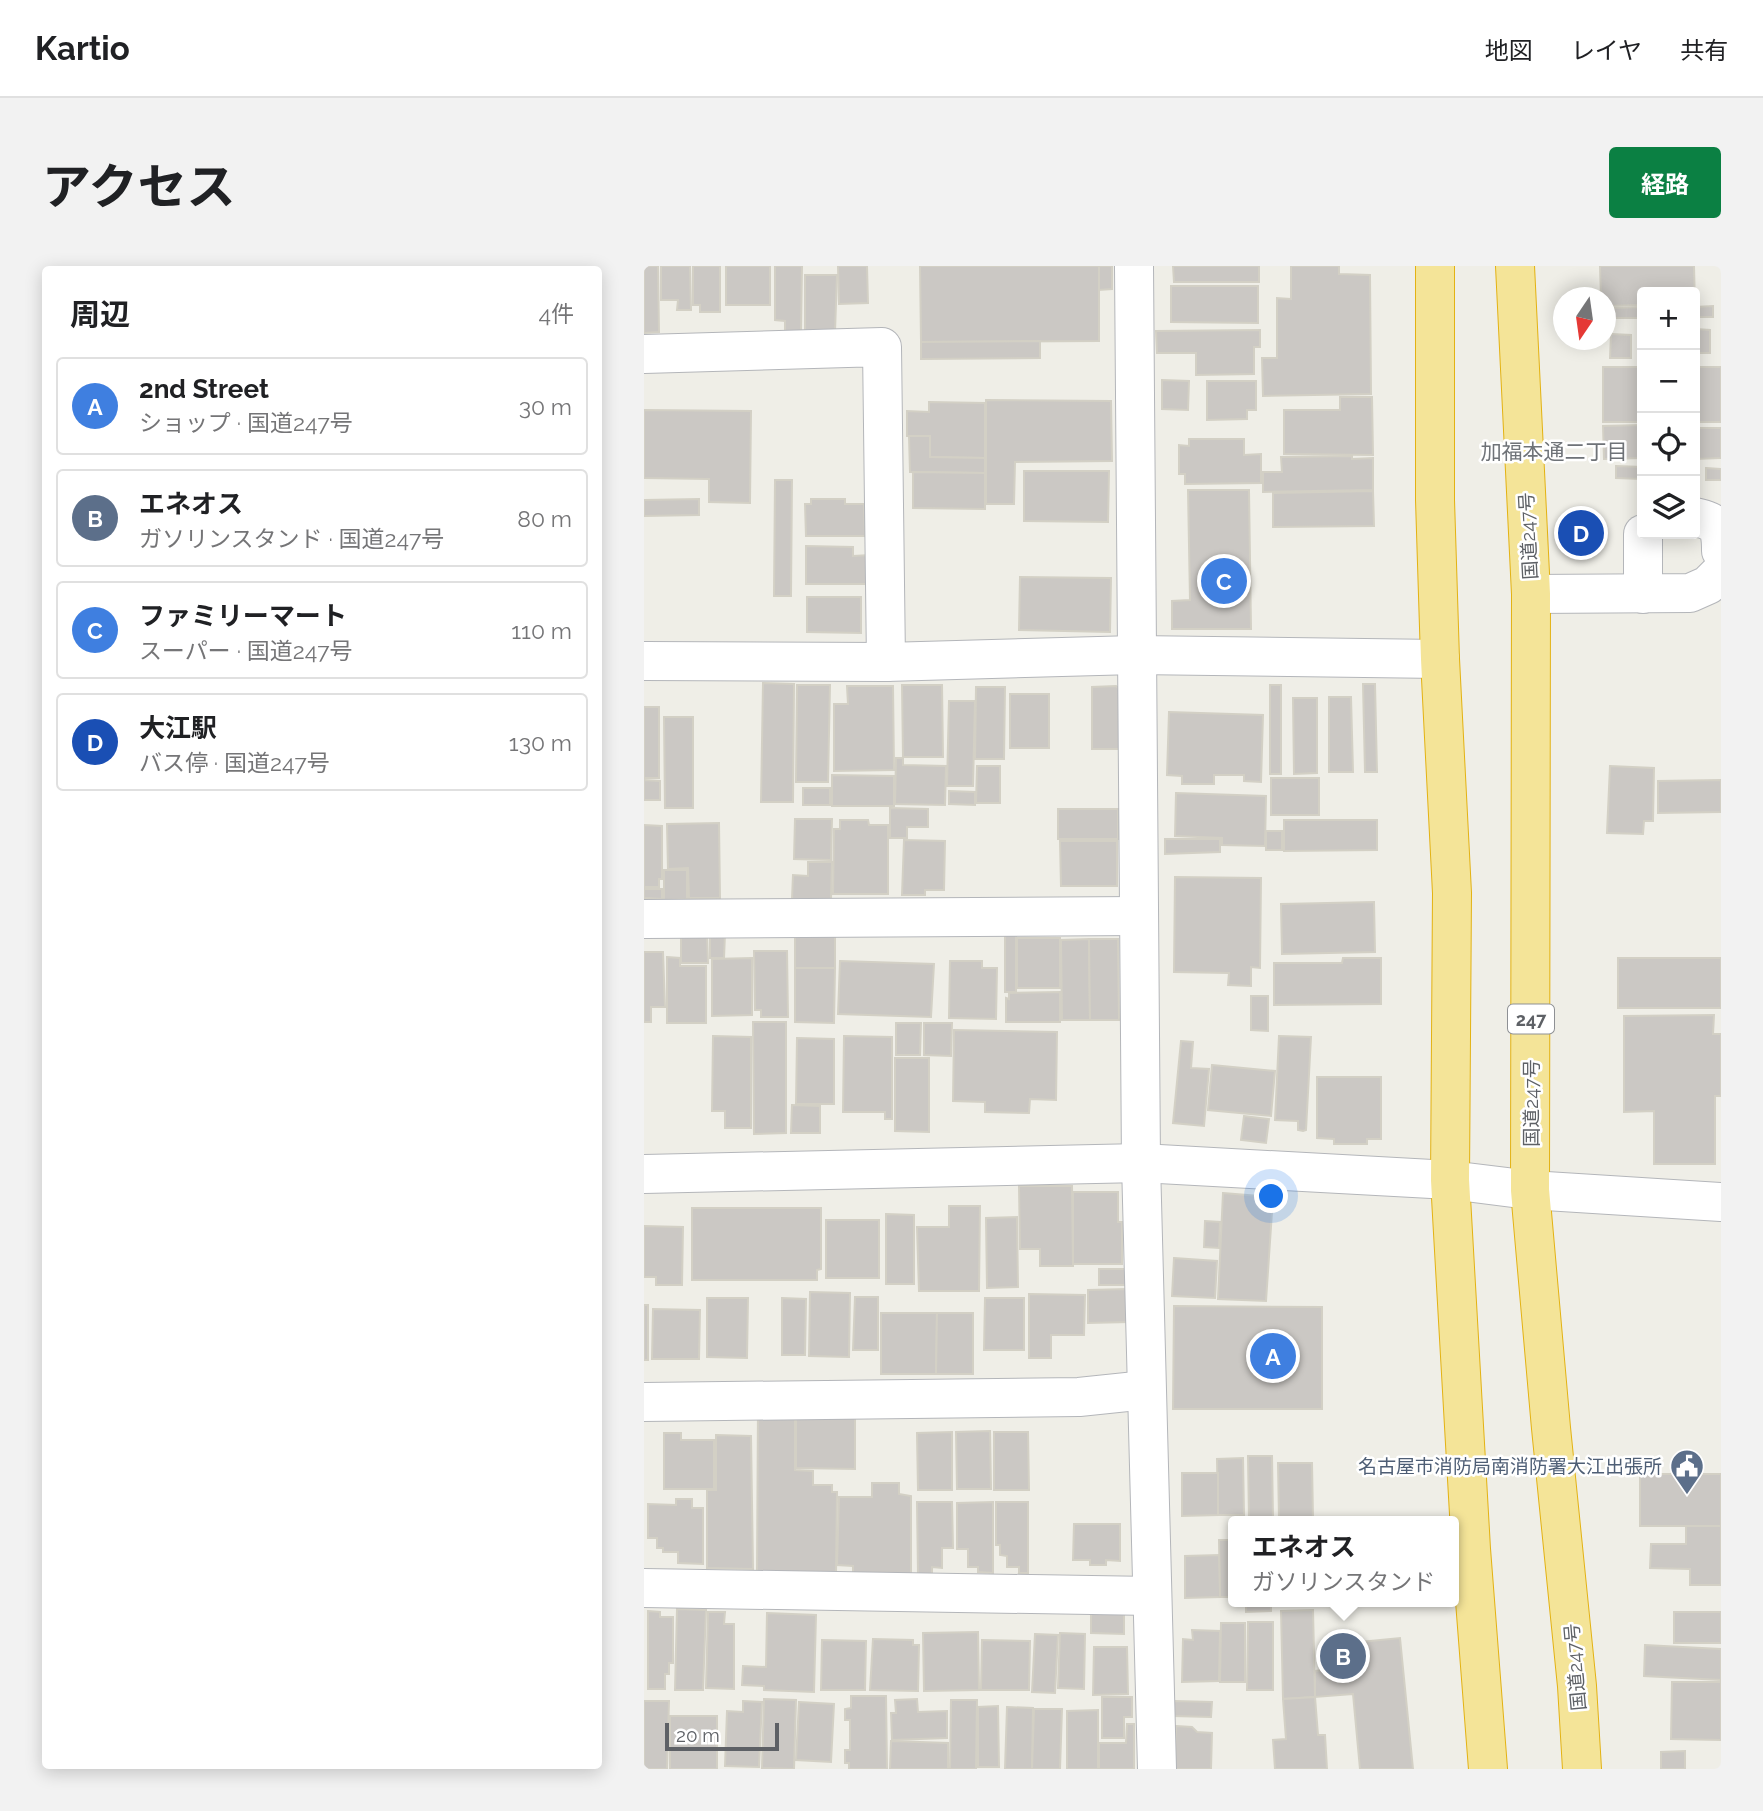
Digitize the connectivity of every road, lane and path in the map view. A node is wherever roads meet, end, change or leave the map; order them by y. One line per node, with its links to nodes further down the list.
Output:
1 (1134, 266): 11 (street)
2 (1435, 266): 12 (highway)
3 (1516, 266): 9 (highway, 国道247号 / 247)
4 (644, 354): 14 (street)
5 (1700, 519): 7 (street)
6 (1643, 539): 10 (street)
7 (1721, 551)
8 (1721, 572): 10 (street)
9 (1531, 594): 10 (street); 20 (highway, 国道247号 / 247)
10 (1643, 594)
11 (1135, 655): 12 (street); 14 (street); 15 (street)
12 (1440, 659): 19 (highway)
13 (644, 661): 14 (street)
14 (886, 662)
15 (1139, 916): 16 (street); 17 (street)
16 (644, 919)
17 (1140, 1163): 18 (street); 19 (street); 22 (street)
18 (644, 1174)
19 (1450, 1180): 20 (street); 27 (highway)
20 (1530, 1190): 21 (street); 28 (highway, 国道247号 / 247)
21 (1721, 1202)
22 (1146, 1390): 23 (street); 25 (street)
23 (644, 1402)
24 (644, 1588): 25 (street)
25 (1152, 1596): 26 (street)
26 (1157, 1769)
27 (1488, 1769)
28 (1582, 1769)

